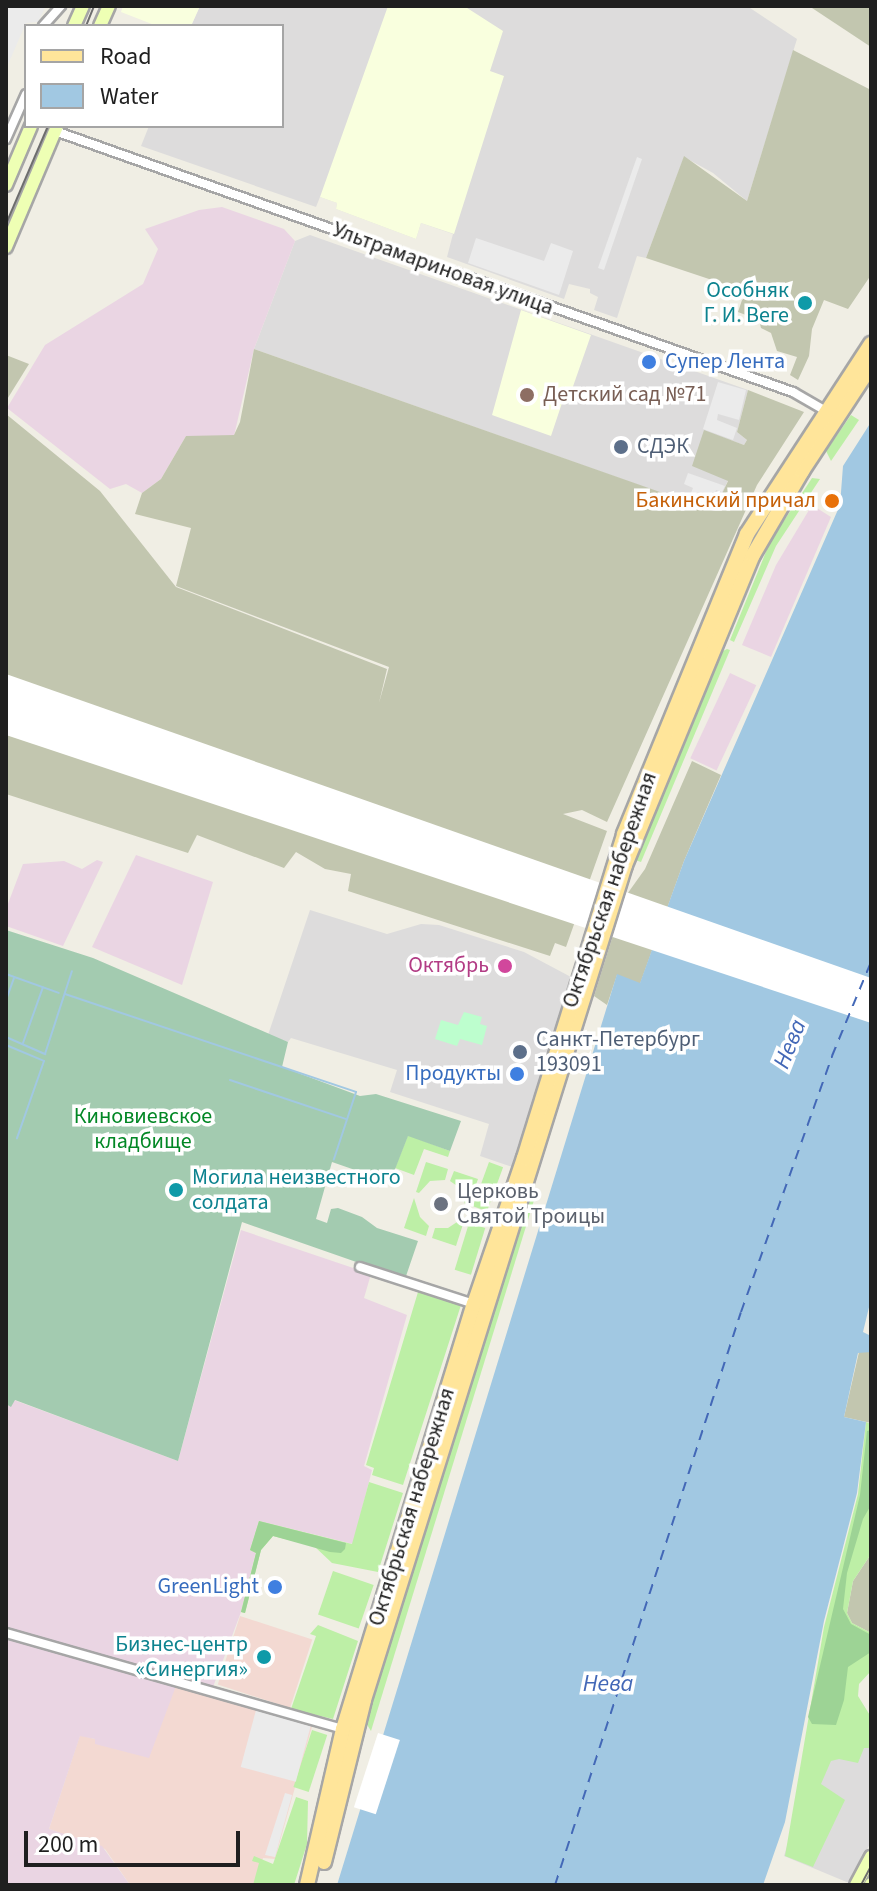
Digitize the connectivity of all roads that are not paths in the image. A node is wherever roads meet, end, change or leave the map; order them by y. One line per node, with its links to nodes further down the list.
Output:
1 (61, 6): 2 (street)
2 (45, 24)
3 (24, 98): 6 (street)
4 (30, 128): 7 (main road)
5 (56, 129): 8 (main road); 11 (street, Ультрамариновая улица)
6 (6, 139)
7 (6, 185)
8 (6, 247)
9 (871, 344): 11 (main road, Октябрьская набережная)
10 (871, 366): 18 (main road, Октябрьская набережная)
11 (827, 412): 13 (main road, Октябрьская набережная)
12 (360, 1267): 13 (street)
13 (474, 1304): 15 (main road, Октябрьская набережная)
14 (6, 1633): 15 (street)
15 (343, 1729): 17 (main road, Октябрьская набережная)
16 (871, 1857): 19 (main road)
17 (307, 1885)
18 (317, 1885)
19 (856, 1885)

